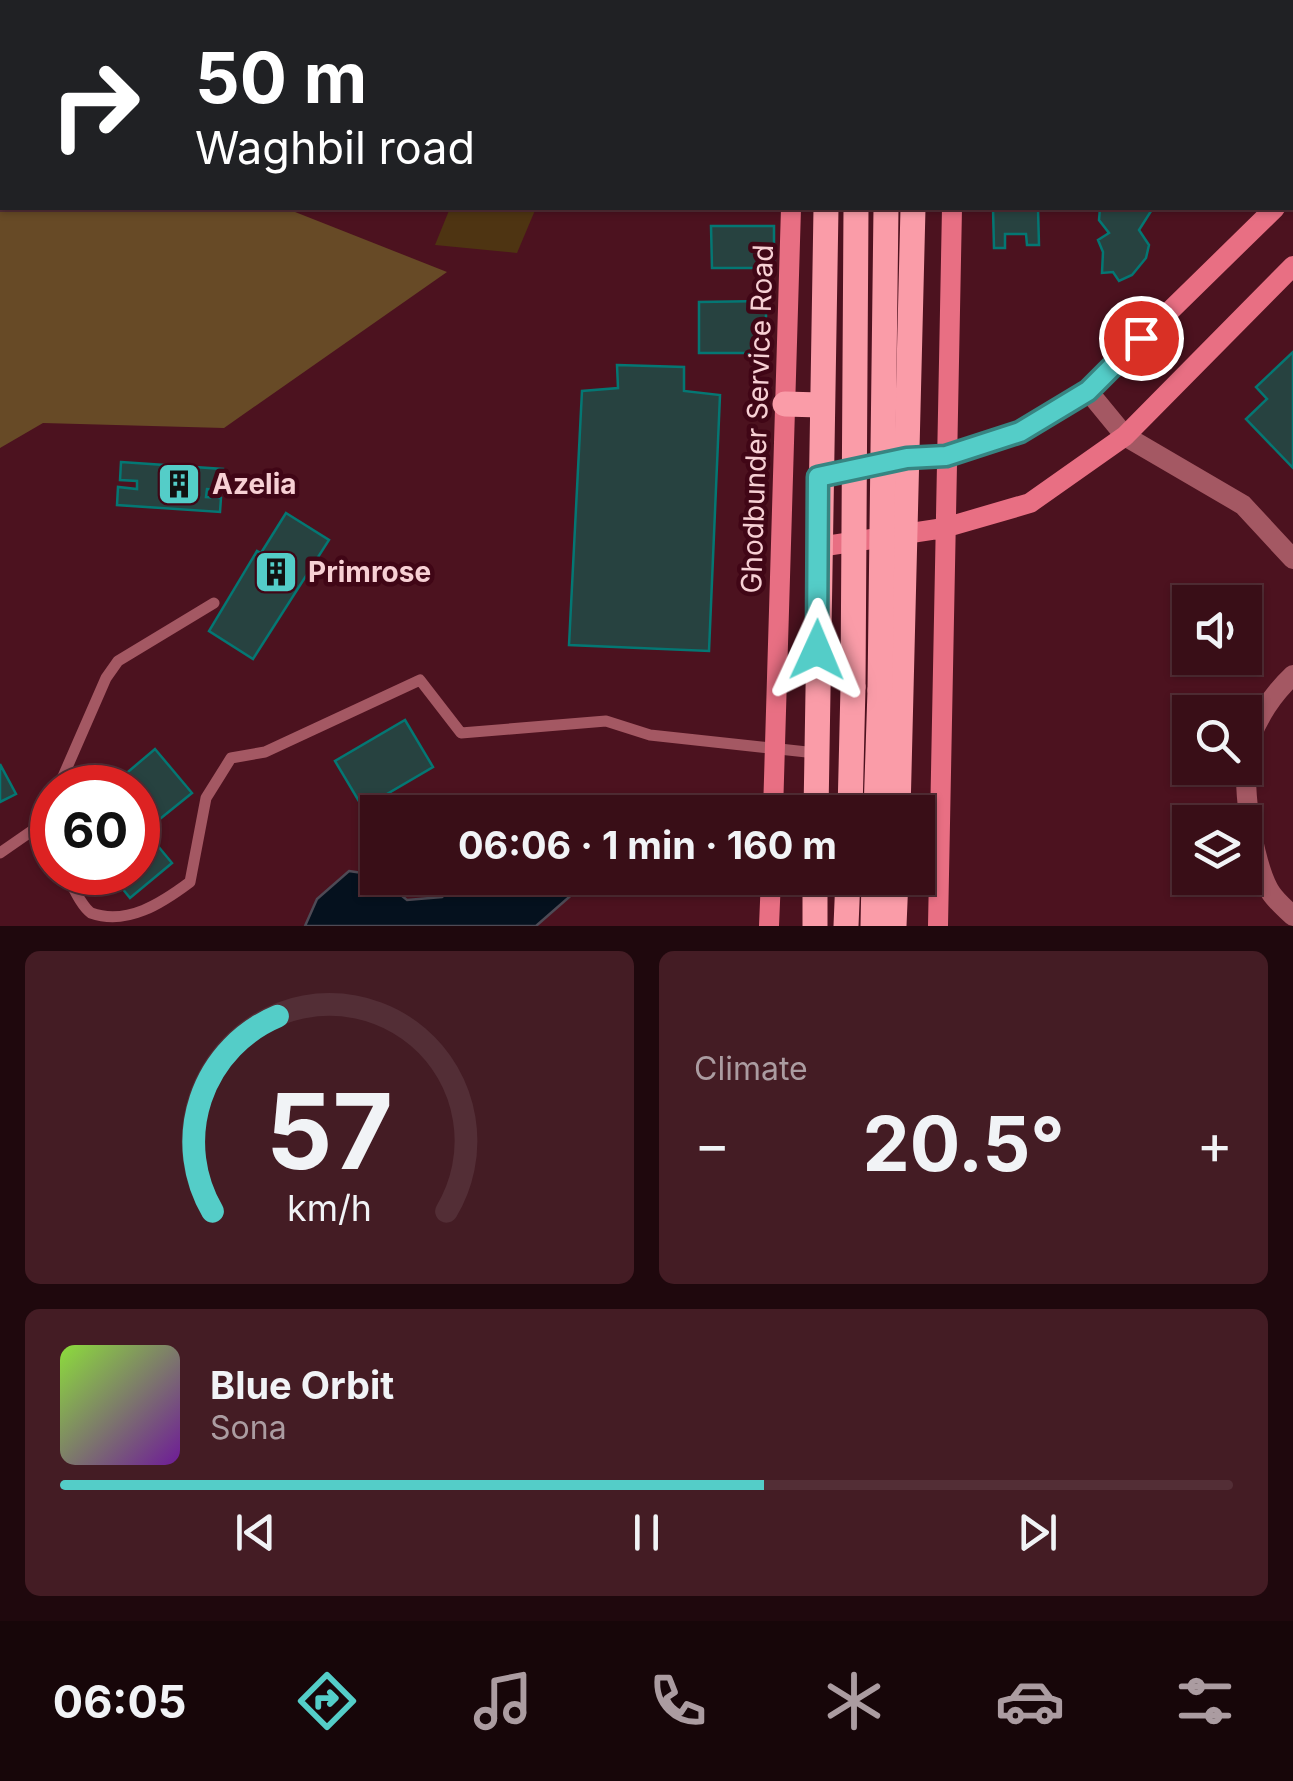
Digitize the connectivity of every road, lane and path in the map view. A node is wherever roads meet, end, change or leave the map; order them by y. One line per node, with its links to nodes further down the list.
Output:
1 (791, 210): 10 (street, Ghodbunder Service Road)
2 (826, 210): 11 (main road)
3 (856, 210): 27 (main road, bridge)
4 (886, 210): 28 (main road, bridge)
5 (913, 210): 14 (main road)
6 (952, 210): 13 (street)
7 (1273, 210): 9 (street)
8 (1293, 267): 12 (street)
9 (1088, 391): 12 (street); 13 (street)
10 (785, 404): 11 (main road); 22 (street, Ghodbunder Service Road)
11 (820, 406): 15 (main road)
12 (1125, 436): 16 (street); 19 (street)
13 (946, 456): 14 (street); 16 (street)
14 (907, 458): 15 (street); 17 (main road)
15 (818, 477): 18 (main road)
16 (944, 528): 17 (street); 44 (street)
17 (908, 535): 18 (street); 29 (main road)
18 (819, 547): 23 (main road)
19 (1293, 559)
20 (214, 603): 24 (lane)
21 (1293, 674): 38 (street)
22 (776, 749): 23 (lane); 25 (street, Ghodbunder Service Road); 32 (lane)
23 (816, 753): 26 (main road)
24 (68, 765)
25 (774, 795)
26 (816, 795)
27 (850, 795)
28 (876, 795)
29 (899, 795)
30 (30, 832): 31 (lane)
31 (0, 853)
32 (79, 895)
33 (770, 895): 39 (street)
34 (815, 895): 40 (main road)
35 (847, 895): 41 (main road)
36 (874, 895): 42 (main road)
37 (895, 895): 43 (main road)
38 (1293, 916)
39 (769, 926)
40 (815, 926)
41 (846, 926)
42 (873, 926)
43 (894, 926)
44 (938, 926)

